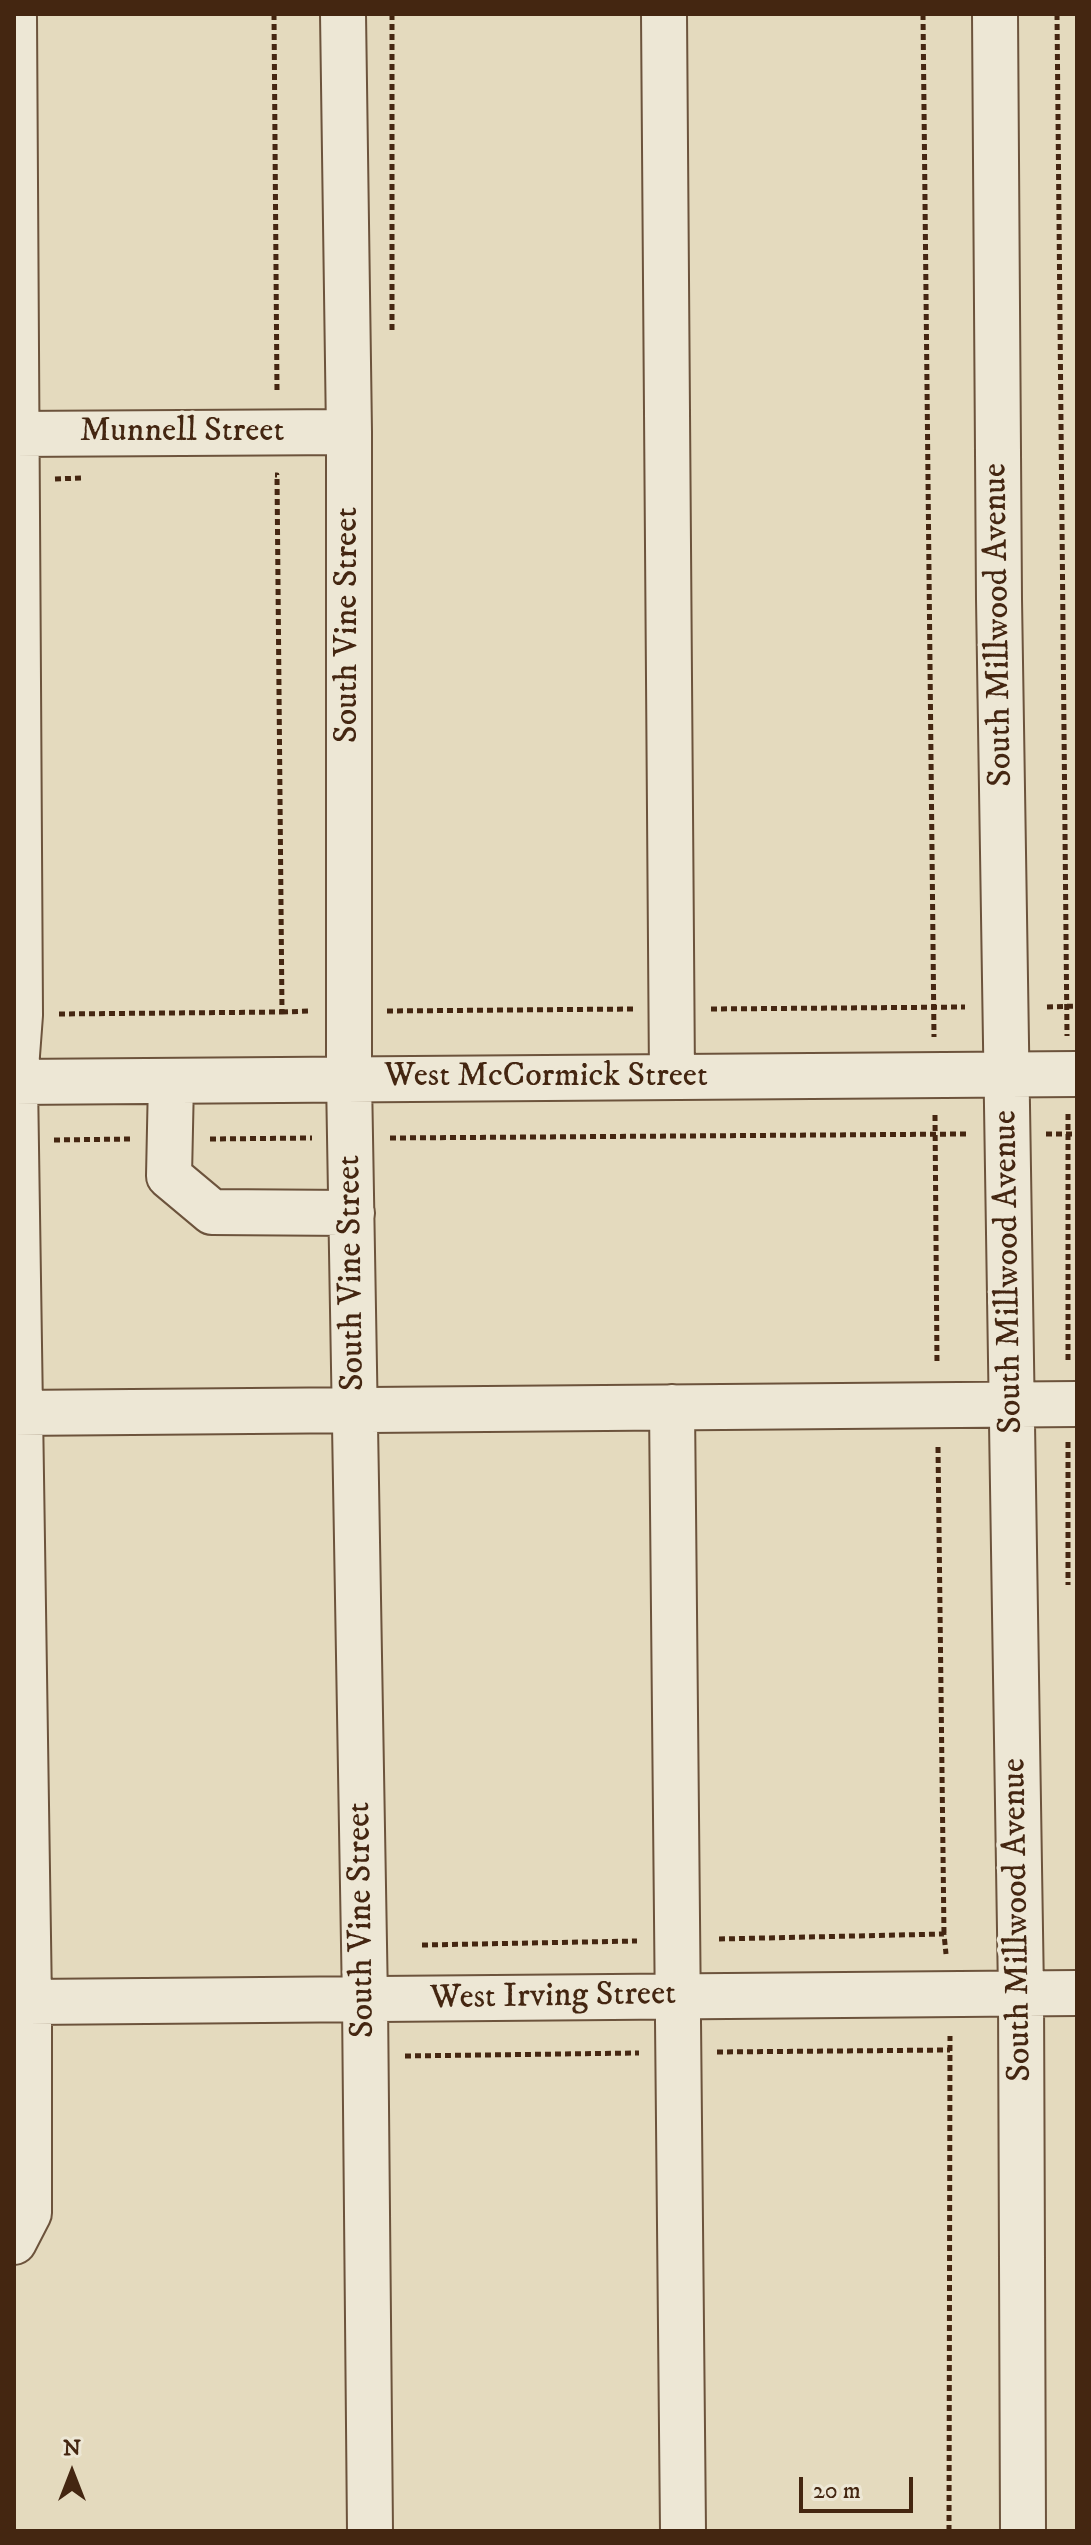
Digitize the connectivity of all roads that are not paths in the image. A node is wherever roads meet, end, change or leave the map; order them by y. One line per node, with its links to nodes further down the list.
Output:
1 (343, 14): 5 (street, South Vine Street)
2 (664, 14): 9 (street)
3 (995, 14): 8 (street, South Millwood Avenue)
4 (14, 17): 6 (street)
5 (349, 432): 6 (street, Munnell Street); 10 (street, South Vine Street)
6 (15, 434): 12 (street)
7 (1072, 1074): 8 (street, West McCormick Street)
8 (1006, 1075): 9 (street, West McCormick Street); 15 (street, South Millwood Avenue)
9 (672, 1077): 10 (street, West McCormick Street)
10 (349, 1079): 11 (street, West McCormick Street); 13 (street, South Vine Street)
11 (171, 1081): 12 (street, West McCormick Street); 13 (street)
12 (15, 1082): 18 (street)
13 (352, 1213): 17 (street, South Vine Street)
14 (1073, 1404): 15 (street)
15 (1011, 1405): 16 (street); 20 (street, South Millwood Avenue)
16 (672, 1407): 17 (street); 22 (street)
17 (355, 1410): 18 (street); 23 (street, South Vine Street)
18 (17, 1413): 19 (street)
19 (21, 1916): 24 (street)
20 (1021, 1993): 21 (street, West Irving Street); 22 (street, West Irving Street); 28 (street, South Millwood Avenue)
21 (1077, 1993)
22 (678, 1997): 23 (street, West Irving Street); 27 (street)
23 (365, 2001): 24 (street, West Irving Street); 26 (street, South Vine Street)
24 (29, 2002): 25 (street)
25 (14, 2242)
26 (370, 2531)
27 (683, 2531)
28 (1023, 2531)

